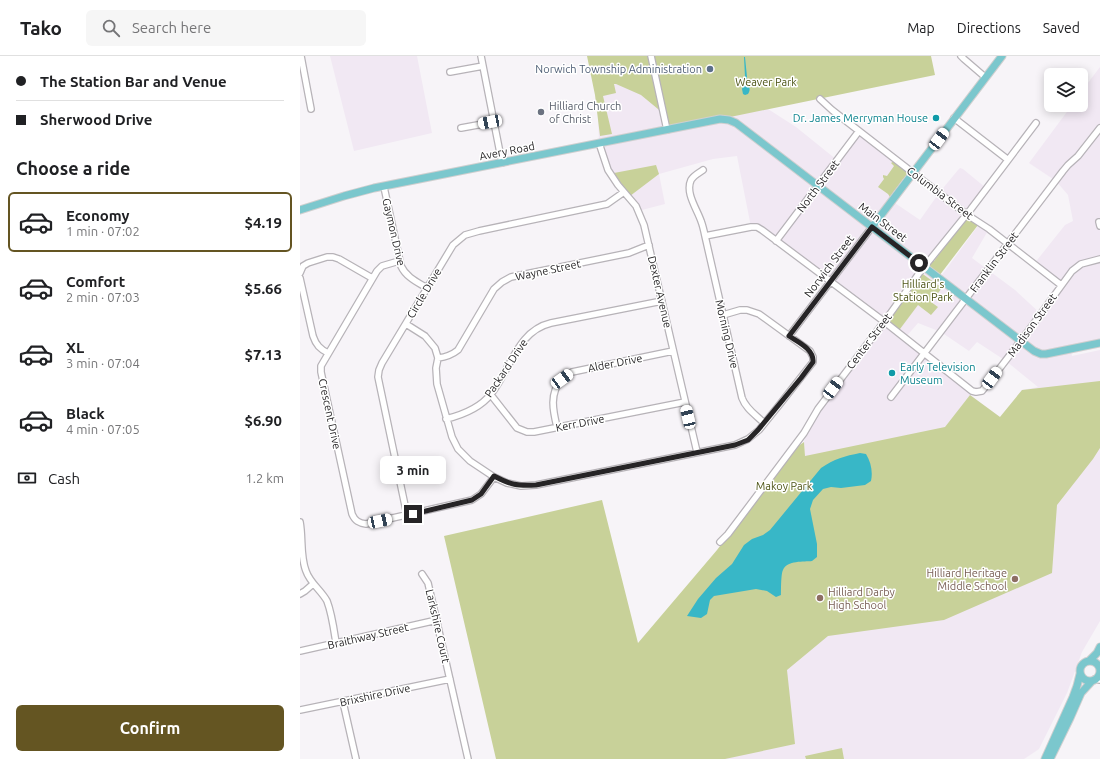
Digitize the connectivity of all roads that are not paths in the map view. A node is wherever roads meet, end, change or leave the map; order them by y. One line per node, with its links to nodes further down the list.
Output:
1 (301, 56): 10 (street)
2 (481, 56): 6 (street)
3 (651, 56): 17 (street)
4 (961, 56): 8 (street)
5 (1002, 56): 8 (main road, Norwich Street)
6 (483, 66): 7 (street); 13 (street)
7 (450, 72)
8 (985, 77): 11 (main road, Norwich Street)
9 (820, 99): 18 (street, Columbia Street)
10 (311, 109)
11 (954, 118): 20 (street); 23 (main road, Norwich Street)
12 (720, 120): 17 (main road, Avery Road); 24 (main road, Main Street)
13 (494, 122): 15 (street); 21 (street)
14 (1036, 122): 20 (street, Center Street)
15 (461, 128)
16 (1100, 128): 32 (street, Franklin Street)
17 (667, 130): 19 (main road, Avery Road)
18 (859, 131): 23 (street, Columbia Street); 24 (street, North Street)
19 (599, 143): 21 (main road, Avery Road); 26 (street, Dexter Avenue)
20 (1007, 159): 28 (street, Center Street)
21 (502, 163): 25 (main road, Avery Road)
22 (703, 170): 30 (street, Morning Drive)
23 (913, 173): 28 (street, Columbia Street); 29 (main road, Norwich Street)
24 (818, 186): 29 (main road, Main Street); 31 (street, North Street)
25 (384, 187): 27 (main road, Avery Road); 35 (street, Gaymon Drive)
26 (624, 192): 33 (street, Dexter Avenue); 42 (street, Circle Drive)
27 (300, 210)
28 (966, 214): 32 (street, Columbia Street); 36 (street, Center Street)
29 (872, 227): 36 (main road, Main Street); 40 (street, Norwich Street)
30 (705, 236): 31 (street); 45 (street, Morning Drive)
31 (776, 240): 40 (street)
32 (1008, 244): 41 (street, Columbia Street); 43 (street, Franklin Street)
33 (649, 245): 44 (street, Dexter Avenue); 54 (street, Wayne Street)
34 (1100, 259): 41 (street, Madison Street)
35 (399, 261): 39 (street, Crescent Drive); 42 (street, Gaymon Drive)
36 (924, 267): 43 (main road, Main Street); 46 (street, Center Street)
37 (300, 273): 39 (street)
38 (300, 278): 52 (street)
39 (372, 278): 52 (street, Crescent Drive)
40 (831, 282): 46 (street); 48 (street, Norwich Street)
41 (1061, 285): 49 (street, Madison Street)
42 (427, 288): 47 (street, Circle Drive)
43 (966, 299): 49 (main road, Main Street); 53 (street, Franklin Street)
44 (662, 301): 51 (street, Dexter Avenue); 55 (street, Packard Drive)
45 (723, 314): 48 (street); 59 (street, Morning Drive)
46 (884, 322): 53 (street); 66 (street, Center Street)
47 (406, 324): 54 (street); 63 (street, Circle Drive)
48 (789, 336): 59 (street)
49 (1021, 341): 50 (main road, Main Street); 53 (street, Madison Street)
50 (1100, 343)
51 (674, 351): 57 (street, Dexter Avenue); 60 (street, Alder Drive)
52 (328, 353): 63 (street, Crescent Drive)
53 (925, 354): 56 (street, Franklin Street)
54 (438, 358): 58 (street)
55 (491, 395): 58 (street, Packard Drive); 60 (street, Kerr Drive)
56 (891, 397)
57 (685, 402): 60 (street, Kerr Drive); 61 (street, Dexter Avenue)
58 (446, 419): 62 (street)
59 (764, 423): 61 (street)
60 (557, 428)
61 (697, 452): 62 (street)
62 (494, 476): 63 (street)
63 (407, 515)
64 (300, 522): 65 (street)
65 (301, 541): 68 (street)
66 (720, 542)
67 (422, 574): 70 (street, Larkshire Court)
68 (313, 584): 69 (street); 71 (street)
69 (300, 594)
70 (437, 620): 71 (street, Braithway Street); 77 (street, Larkshire Court)
71 (336, 643): 73 (street, Braithway Street)
72 (1100, 647): 74 (main road)
73 (300, 651)
74 (1089, 660): 75 (main road); 76 (main road)
75 (1100, 668): 78 (main road)
76 (1080, 674): 78 (main road); 81 (main road)
77 (450, 679): 79 (street, Brixshire Drive); 83 (street, Larkshire Court)
78 (1096, 680): 81 (main road)
79 (343, 702): 80 (street, Brixshire Drive); 82 (street)
80 (300, 710)
81 (1045, 758)
82 (356, 759)
83 (466, 759)

